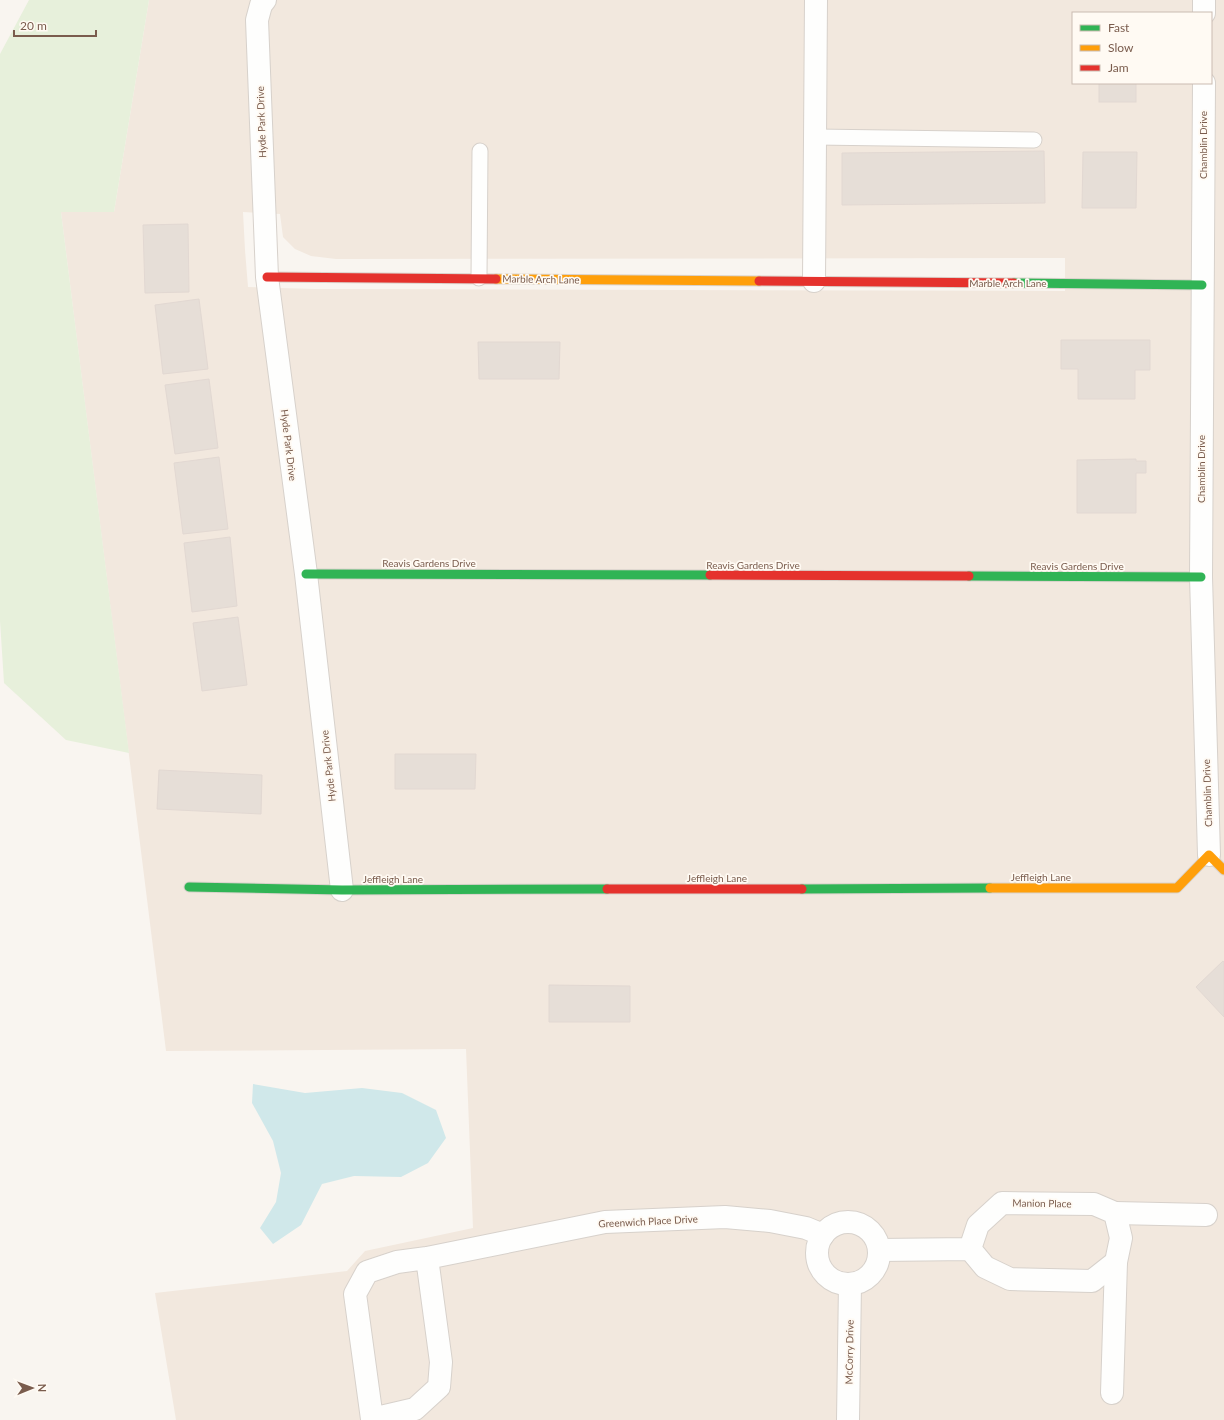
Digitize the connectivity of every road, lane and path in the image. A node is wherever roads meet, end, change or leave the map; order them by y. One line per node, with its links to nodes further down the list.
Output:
1 (265, 0): 9 (street, Hyde Park Drive)
2 (816, 0): 6 (street)
3 (1204, 0): 4 (street)
4 (1204, 12)
5 (1204, 84): 12 (street, Chamblin Drive)
6 (815, 137): 7 (lane); 11 (street)
7 (1034, 140)
8 (480, 151): 10 (lane)
9 (267, 277): 10 (street, Marble Arch Lane); 13 (street, Hyde Park Drive)
10 (479, 278): 11 (street, Marble Arch Lane)
11 (814, 281): 12 (street, Marble Arch Lane)
12 (1202, 285): 14 (street, Chamblin Drive)
13 (306, 574): 14 (street, Reavis Gardens Drive); 18 (street, Hyde Park Drive)
14 (1201, 577): 15 (street, Chamblin Drive)
15 (1209, 855): 16 (street); 18 (street, Jeffleigh Lane)
16 (1224, 870)
17 (189, 887): 18 (street, Jeffleigh Lane)
18 (342, 890)
19 (1115, 1213): 20 (street, Manion Place); 22 (street, Manion Place); 25 (street)
20 (1206, 1215)
21 (823, 1235): 23 (street); 24 (street, Greenwich Place Drive); 26 (street)
22 (970, 1249): 23 (street); 25 (street)
23 (879, 1250): 26 (street)
24 (427, 1258): 28 (street, Greenwich Place Drive); 28 (street, Greenwich Place Drive)
25 (1116, 1262): 27 (street)
26 (850, 1284): 29 (street, McCorry Drive)
27 (1112, 1393)
28 (372, 1419)
29 (848, 1420)

